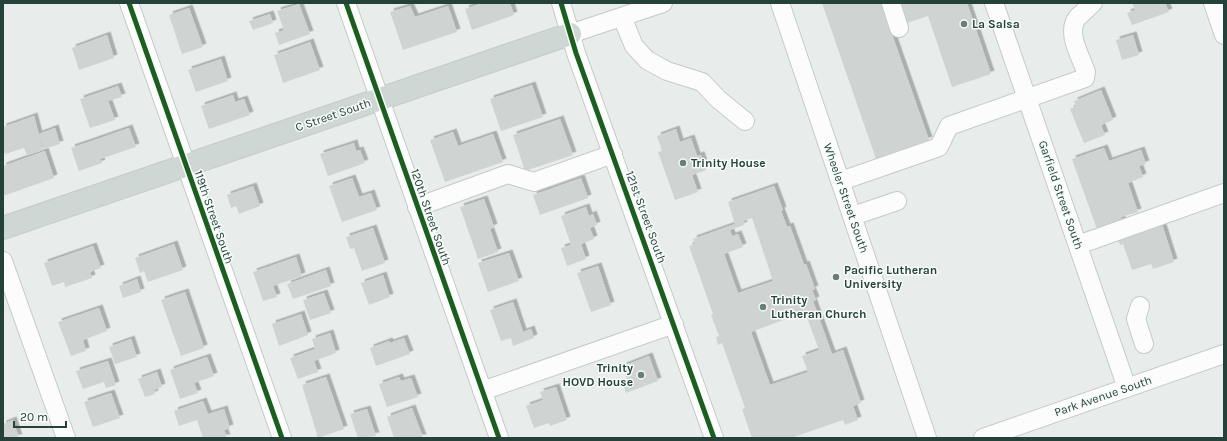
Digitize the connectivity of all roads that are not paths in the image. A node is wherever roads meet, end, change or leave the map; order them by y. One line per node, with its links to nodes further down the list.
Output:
1 (129, 3): 18 (street, 119th Street South)
2 (346, 3): 15 (street, 120th Street South)
3 (561, 3): 12 (street, 121st Street South)
4 (663, 3): 10 (street, C Street South)
5 (780, 3): 19 (street, Wheeler Street South)
6 (890, 3): 11 (street)
7 (994, 3): 14 (street, Garfield Street South)
8 (1093, 3): 14 (street)
9 (1213, 3): 13 (street)
10 (622, 17): 12 (street, C Street South); 16 (street)
11 (899, 28)
12 (570, 34): 15 (main road, C Street South); 17 (street, 121st Street South)
13 (1224, 35)
14 (1027, 98): 19 (street); 25 (street, Garfield Street South)
15 (379, 99): 18 (main road, C Street South); 22 (street, 120th Street South)
16 (745, 121)
17 (613, 154): 22 (street); 28 (street, 121st Street South)
18 (185, 165): 24 (main road, C Street South); 34 (street, 119th Street South)
19 (841, 181): 23 (street, Wheeler Street South)
20 (1224, 193): 25 (street)
21 (897, 201): 23 (street)
22 (417, 207): 32 (street, 120th Street South)
23 (852, 216): 37 (street, Wheeler Street South)
24 (3, 228)
25 (1078, 245): 31 (street, Garfield Street South)
26 (3, 261): 33 (street)
27 (1140, 306): 29 (street)
28 (674, 324): 32 (street); 36 (street, 121st Street South)
29 (1144, 344)
30 (1224, 354): 31 (street, Park Avenue South)
31 (1127, 388): 38 (street, Park Avenue South)
32 (482, 391): 35 (street, 120th Street South)
33 (66, 438)
34 (282, 438)
35 (499, 438)
36 (714, 438)
37 (927, 438)
38 (983, 438)

